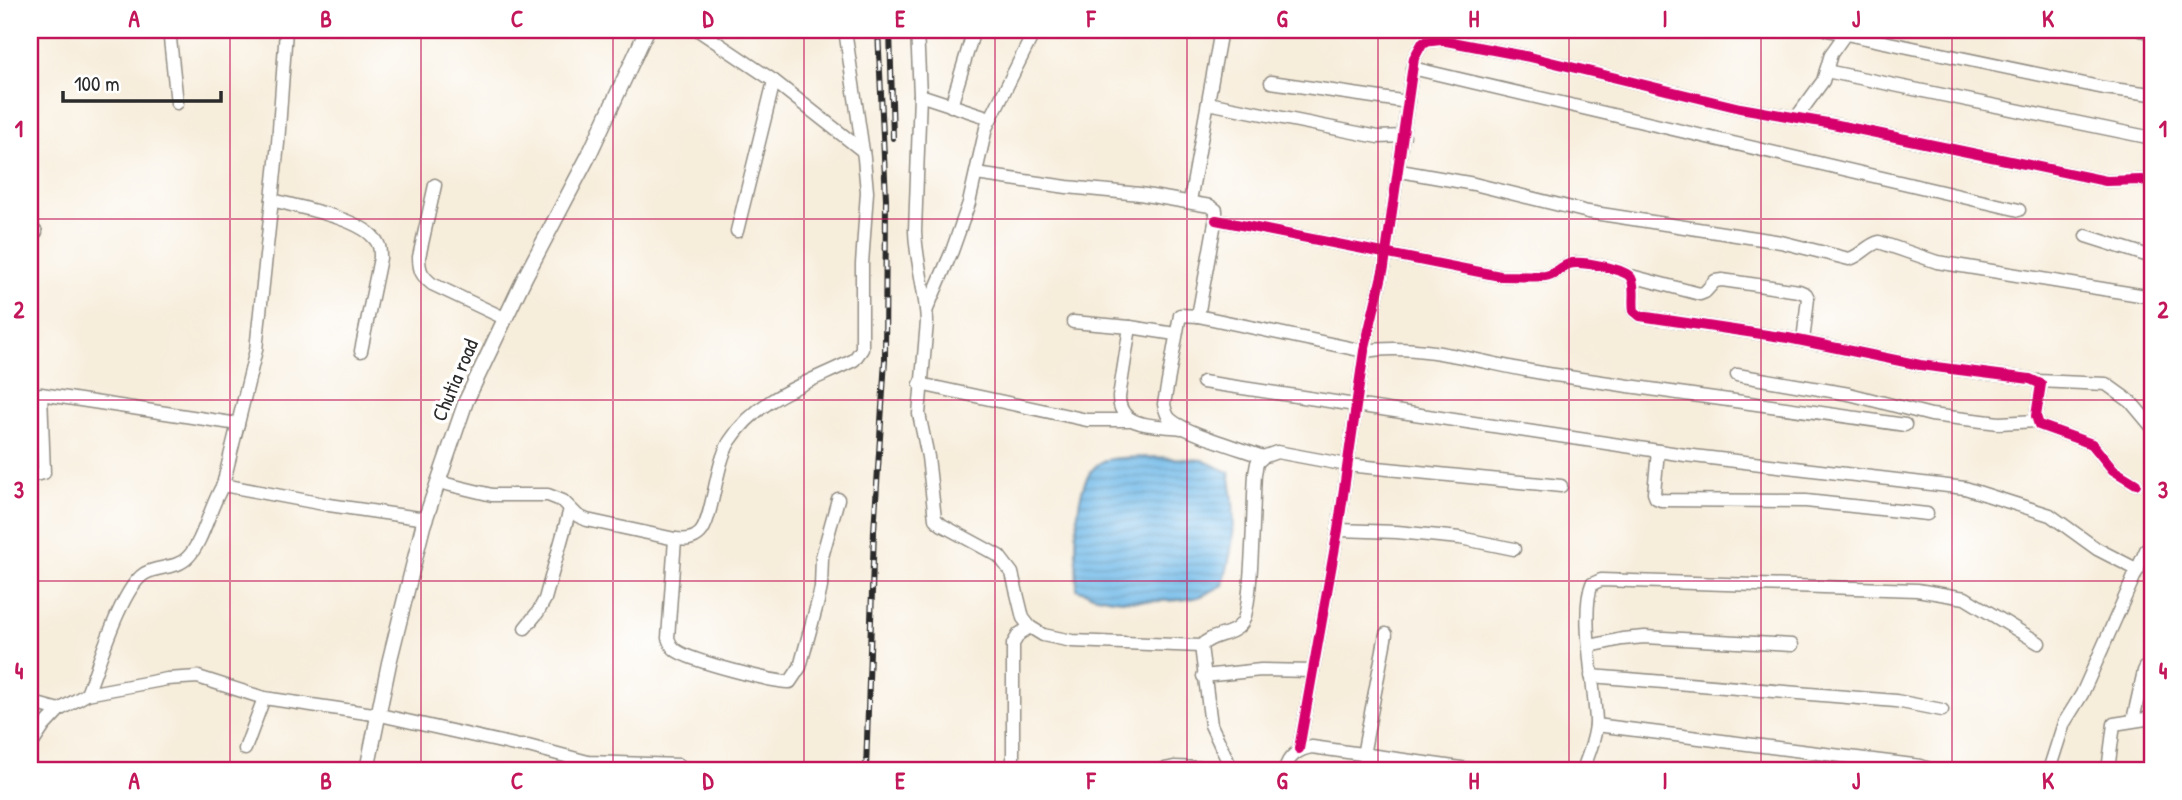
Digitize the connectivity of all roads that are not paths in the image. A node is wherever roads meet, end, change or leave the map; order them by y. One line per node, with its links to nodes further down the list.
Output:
1 (169, 30): 22 (street)
2 (286, 30): 34 (street)
3 (647, 30): 46 (street, Chutia road)
4 (698, 30): 17 (street)
5 (845, 30): 29 (street)
6 (917, 30): 20 (street)
7 (974, 30): 24 (street)
8 (1035, 30): 25 (street)
9 (1221, 30): 23 (street)
10 (1827, 30): 12 (street)
11 (2140, 30): 13 (street)
12 (1846, 33): 16 (street); 19 (street)
13 (2152, 33)
14 (1426, 36): 15 (street); 26 (street)
15 (1412, 68): 21 (street); 36 (street)
16 (1826, 71): 26 (street); 28 (street)
17 (774, 81): 29 (street); 38 (street)
18 (1271, 82): 21 (street)
19 (2152, 94)
20 (920, 95): 24 (street); 44 (street)
21 (1408, 102): 27 (street)
22 (177, 103)
23 (1208, 103): 27 (street); 35 (street)
24 (951, 106): 25 (street)
25 (990, 118): 31 (street)
26 (1796, 118): 32 (street)
27 (1404, 136): 30 (street)
28 (2152, 138)
29 (863, 151): 77 (street)
30 (1399, 171): 40 (street); 43 (street)
31 (976, 174): 35 (street); 44 (street)
32 (2152, 184)
33 (435, 186): 46 (street)
34 (272, 200): 51 (street); 60 (street)
35 (1190, 201): 37 (street)
36 (2019, 210)
37 (1216, 220): 40 (street); 45 (street)
38 (737, 231)
39 (2086, 236): 41 (street)
40 (1387, 252): 42 (street); 52 (street)
41 (2152, 257)
42 (1631, 276): 50 (street); 50 (street)
43 (2152, 297)
44 (926, 309): 56 (street)
45 (1198, 316): 49 (street); 52 (street)
46 (505, 318): 68 (street, Chutia road)
47 (1073, 322): 48 (street)
48 (1130, 327): 49 (street); 58 (street)
49 (1175, 334): 63 (street)
50 (1803, 341): 54 (street)
51 (361, 351)
52 (1364, 351): 57 (street); 61 (street)
53 (1737, 374): 59 (street)
54 (2037, 381): 59 (street); 62 (street)
55 (1203, 382): 57 (street)
56 (920, 384): 58 (street); 81 (street)
57 (1356, 405): 64 (street); 66 (street)
58 (1129, 420): 63 (street)
59 (2037, 421): 69 (street)
60 (238, 424): 67 (street); 70 (street)
61 (1905, 425)
62 (2152, 427)
63 (1188, 429): 65 (street)
64 (1658, 451): 74 (street); 80 (street)
65 (1263, 457): 66 (street); 86 (street)
66 (1347, 465): 71 (street); 76 (street)
67 (30, 476)
68 (438, 482): 73 (street); 75 (street, Chutia road)
69 (2136, 484)
70 (223, 485): 75 (street); 92 (street)
71 (1561, 486)
72 (838, 499): 77 (street)
73 (570, 509): 77 (street); 82 (street)
74 (1927, 514)
75 (426, 519): 97 (street, Chutia road)
76 (1338, 530): 79 (street); 89 (street)
77 (676, 539)
78 (2152, 546): 80 (street)
79 (1514, 549)
80 (2137, 570): 114 (street)
81 (1030, 627): 86 (street); 106 (street)
82 (525, 628)
83 (1386, 634): 104 (street)
84 (2039, 643): 87 (street)
85 (1792, 645): 87 (street)
86 (1201, 646): 90 (street)
87 (1590, 646): 91 (street)
88 (2152, 664): 99 (street)
89 (1313, 671): 90 (street); 103 (street)
90 (1203, 676): 107 (street)
91 (1591, 676): 96 (street); 100 (street)
92 (87, 694): 93 (street); 95 (street)
93 (264, 698): 97 (street); 102 (street)
94 (30, 702): 95 (street)
95 (60, 710): 101 (street)
96 (1942, 710)
97 (380, 715): 105 (street); 108 (street, Chutia road)
98 (2152, 718): 99 (street)
99 (2133, 720): 115 (street)
100 (1596, 724): 112 (street); 113 (street)
101 (30, 747)
102 (245, 749)
103 (1299, 749): 104 (street); 110 (street)
104 (1363, 755): 111 (street)
105 (679, 765)
106 (1013, 765)
107 (1232, 769): 109 (street)
108 (368, 770)
109 (1160, 770)
110 (1285, 770)
111 (1475, 770)
112 (1583, 770)
113 (1932, 770)
114 (2049, 770)
115 (2108, 770)

